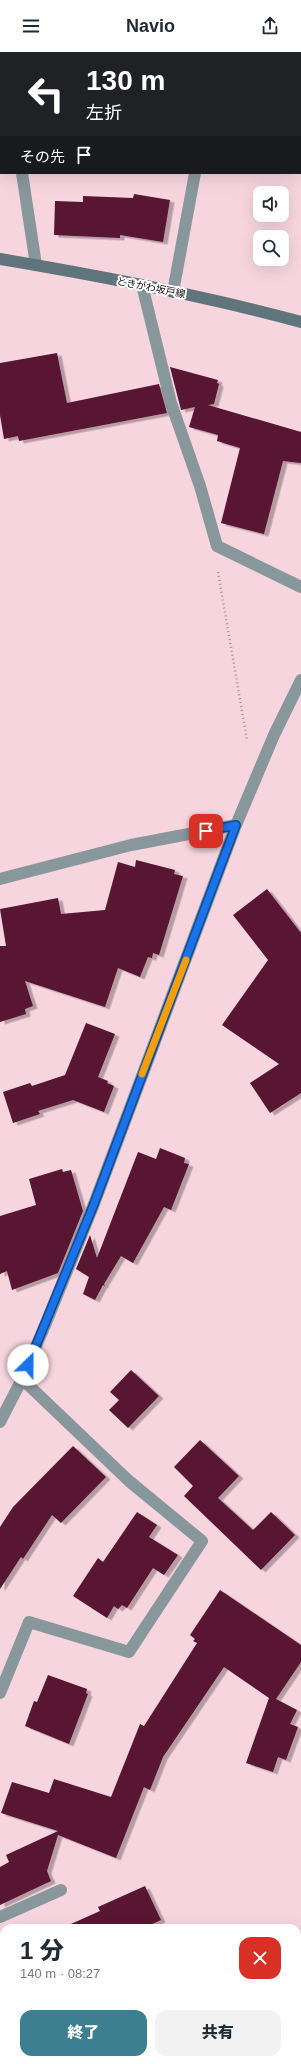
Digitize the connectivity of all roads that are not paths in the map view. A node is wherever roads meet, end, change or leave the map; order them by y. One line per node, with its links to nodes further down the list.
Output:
1 (22, 174): 4 (street)
2 (195, 174): 6 (street)
3 (0, 259): 4 (main road, ときがわ坂戸線)
4 (36, 265): 5 (main road, ときがわ坂戸線)
5 (142, 285): 6 (main road, ときがわ坂戸線); 8 (street)
6 (173, 292): 7 (main road, ときがわ坂戸線)
7 (301, 322)
8 (301, 587)
9 (301, 680): 10 (street)
10 (236, 825): 11 (street); 12 (street)
11 (0, 879)
12 (22, 1379): 13 (street); 14 (street)
13 (0, 1422)
14 (0, 1693)
15 (61, 1890): 16 (street)
16 (0, 1917)

